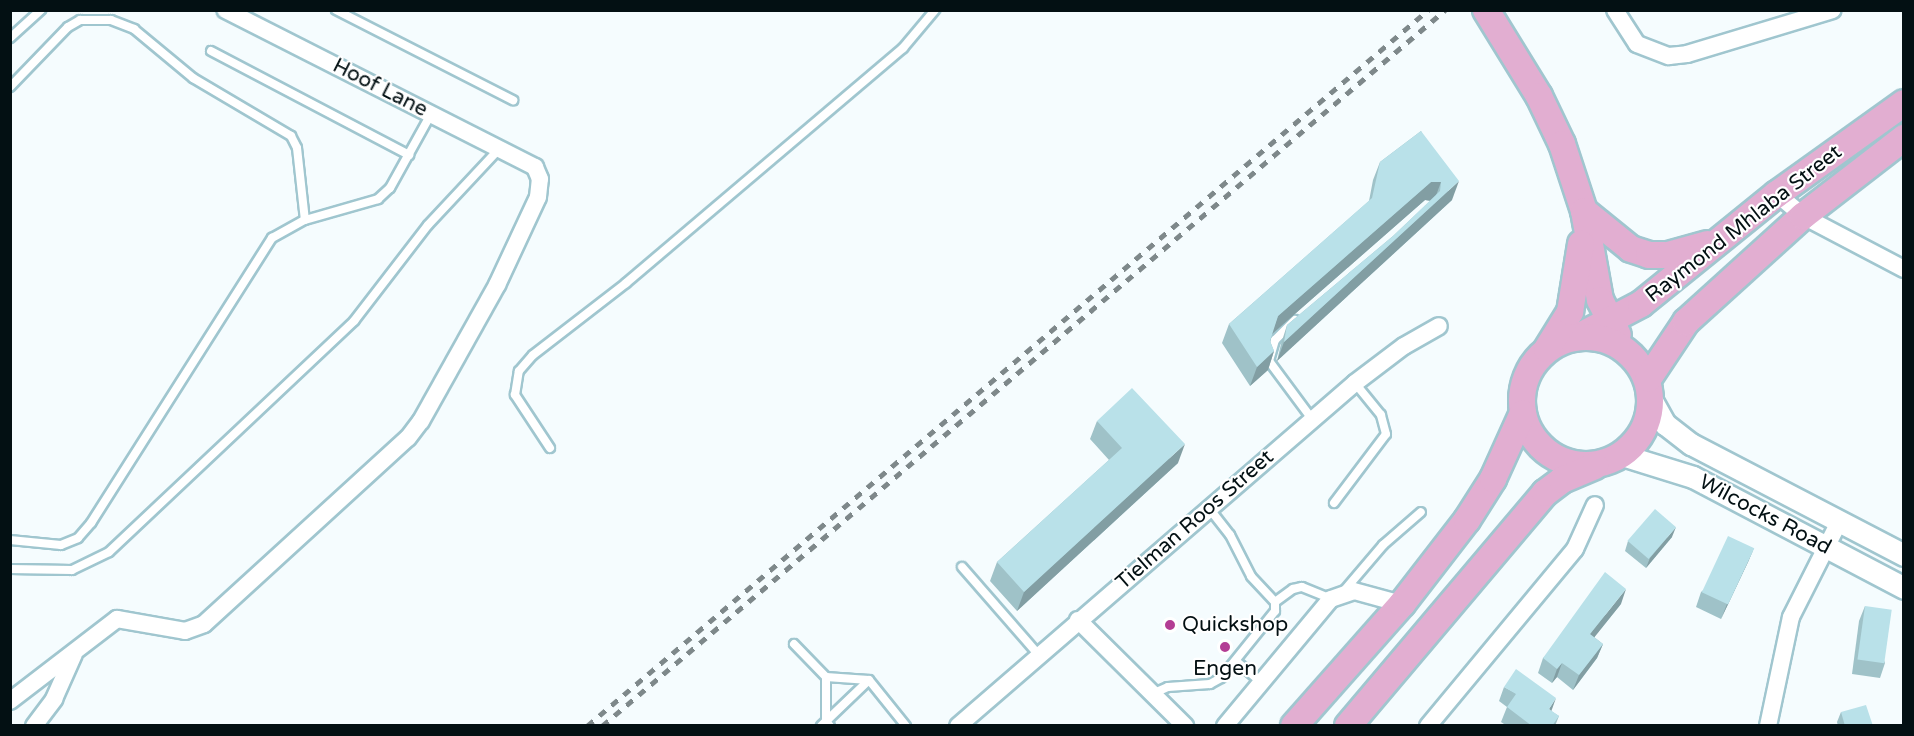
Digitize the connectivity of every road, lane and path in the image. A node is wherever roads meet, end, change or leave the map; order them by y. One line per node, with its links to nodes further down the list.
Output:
1 (41, 10): 8 (lane)
2 (225, 10): 13 (street, Hoof Lane)
3 (336, 10): 11 (lane)
4 (935, 10): 33 (lane)
5 (1486, 10): 18 (main road)
6 (1615, 10): 7 (street)
7 (1833, 10)
8 (10, 38)
9 (211, 51): 16 (lane)
10 (10, 87): 20 (lane)
11 (513, 100)
12 (1904, 103): 17 (main road, Raymond Mhlaba Street)
13 (431, 114): 15 (street, Hoof Lane); 16 (lane)
14 (1904, 138): 19 (main road, Raymond Mhlaba Street)
15 (500, 148): 44 (lane); 51 (street, Hoof Lane)
16 (409, 155): 20 (lane)
17 (1777, 195): 19 (street); 21 (main road, Raymond Mhlaba Street)
18 (1584, 211): 21 (main road); 24 (main road); 27 (main road)
19 (1803, 216): 22 (street); 30 (main road, Raymond Mhlaba Street)
20 (305, 220): 40 (lane)
21 (1724, 238): 24 (main road, Raymond Mhlaba Street)
22 (1904, 269)
23 (1303, 314): 32 (lane)
24 (1610, 321): 26 (main road, Raymond Mhlaba Street); 28 (main road)
25 (1440, 326): 29 (street, Tielman Roos Street)
26 (1580, 336): 27 (main road, Raymond Mhlaba Street); 28 (main road)
27 (1547, 349): 31 (main road)
28 (1625, 349): 30 (main road)
29 (1355, 383): 32 (street, Tielman Roos Street); 35 (lane)
30 (1649, 389): 34 (main road, Raymond Mhlaba Street); 39 (street, Wilcocks Road)
31 (1523, 413): 34 (main road); 48 (main road)
32 (1312, 419): 37 (street, Tielman Roos Street)
33 (550, 447)
34 (1612, 460): 41 (street, Wilcocks Road); 67 (main road, Raymond Mhlaba Street)
35 (1334, 503)
36 (1595, 505): 68 (street)
37 (1209, 507): 47 (lane); 49 (street, Tielman Roos Street)
38 (1421, 512): 46 (lane)
39 (1839, 522): 41 (street); 42 (street, Wilcocks Road)
40 (10, 540)
41 (1826, 546): 45 (street, Wilcocks Road); 59 (street)
42 (1904, 555)
43 (962, 567): 52 (lane)
44 (10, 569)
45 (1904, 588)
46 (1337, 595): 47 (lane); 48 (street); 56 (street)
47 (1275, 602): 53 (lane)
48 (1402, 604): 66 (main road)
49 (1078, 620): 52 (street, Tielman Roos Street); 57 (street)
50 (794, 644): 54 (lane)
51 (75, 654): 58 (street); 61 (street)
52 (1038, 654): 63 (street, Tielman Roos Street)
53 (1236, 661): 56 (lane); 57 (lane)
54 (826, 677): 55 (lane); 60 (lane)
55 (869, 680): 60 (lane); 62 (lane)
56 (1262, 682): 65 (street)
57 (1152, 694): 64 (street)
58 (10, 700)
59 (1773, 722)
60 (826, 724)
61 (34, 726)
62 (906, 726)
63 (958, 726)
64 (1185, 726)
65 (1225, 726)
66 (1294, 726)
67 (1348, 726)
68 (1428, 726)

